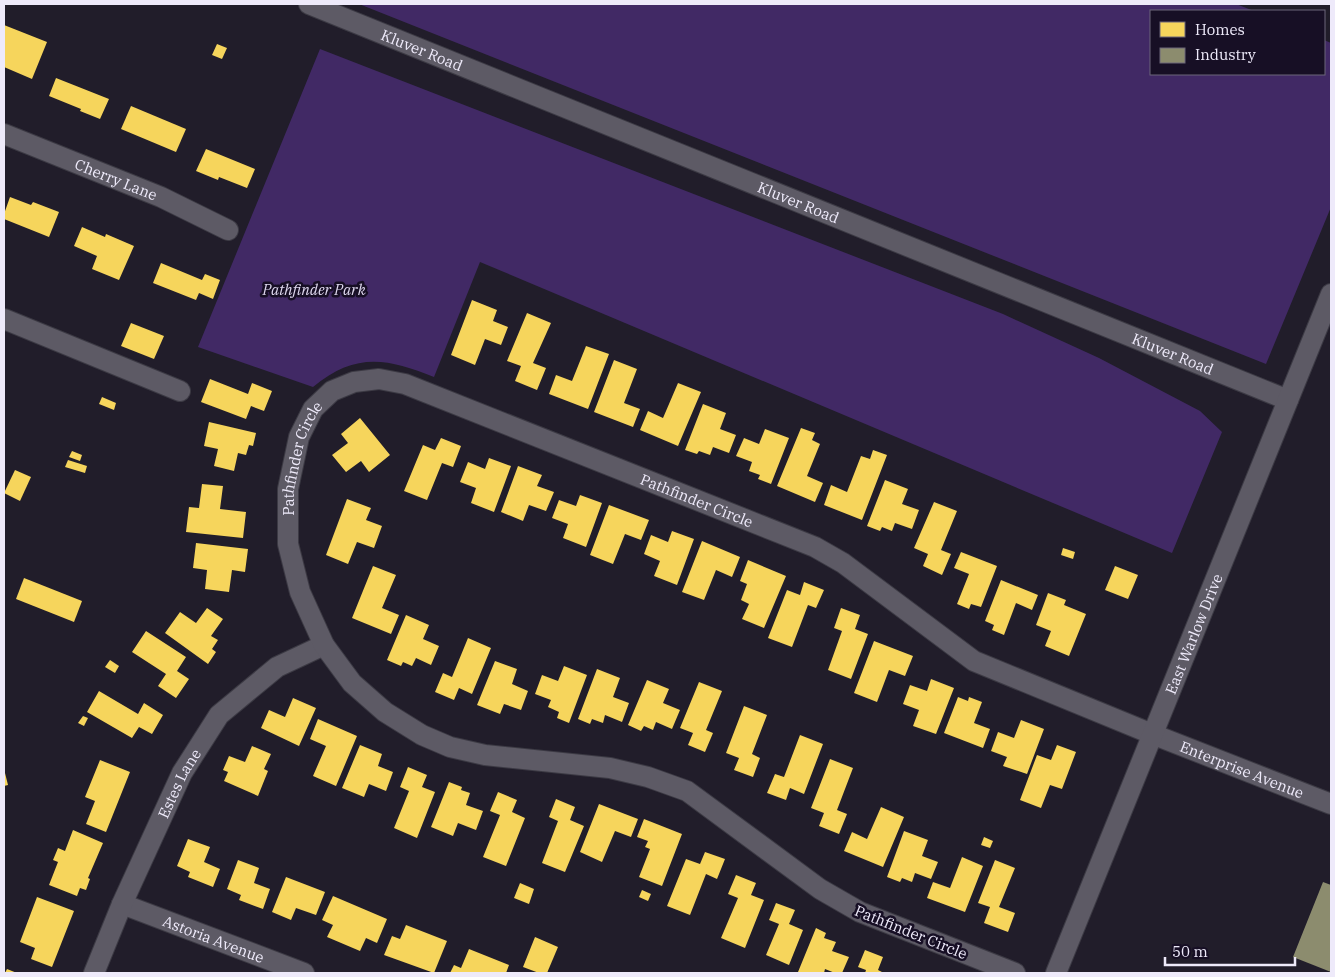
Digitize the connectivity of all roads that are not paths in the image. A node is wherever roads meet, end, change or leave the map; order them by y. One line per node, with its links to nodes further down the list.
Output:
1 (309, 4): 7 (street, Kluver Road)
2 (4, 134): 3 (street, Cherry Lane)
3 (228, 230)
4 (1331, 294): 7 (street, East Warlow Drive)
5 (4, 319): 6 (street)
6 (180, 391)
7 (1288, 400): 9 (street, East Warlow Drive)
8 (324, 645): 9 (street, Pathfinder Circle); 11 (street, Estes Lane); 14 (street, Pathfinder Circle)
9 (1152, 734): 10 (street, Enterprise Avenue); 15 (street, East Warlow Drive)
10 (1331, 804)
11 (122, 904): 12 (street, Estes Lane); 13 (street, Astoria Avenue)
12 (94, 973)
13 (304, 973)
14 (1014, 973)
15 (1056, 973)

